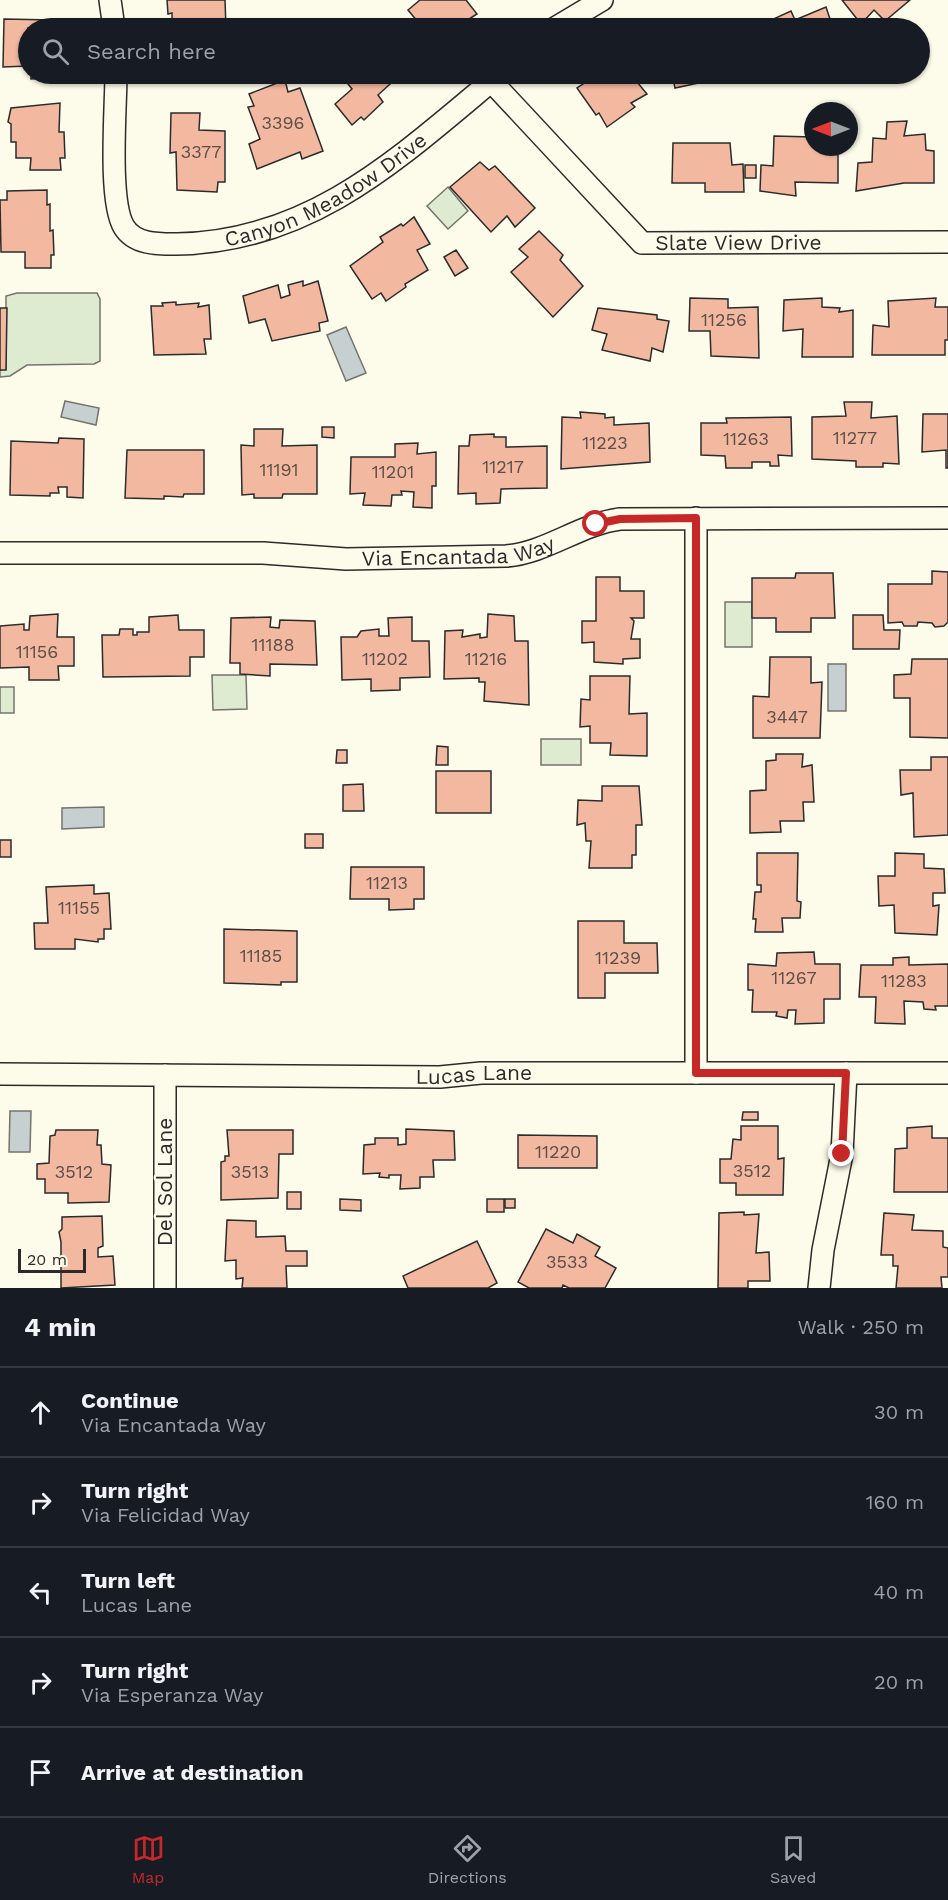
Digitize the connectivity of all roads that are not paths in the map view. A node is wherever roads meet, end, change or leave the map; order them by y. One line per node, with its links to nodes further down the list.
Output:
1 (110, 0): 3 (street)
2 (602, 0): 4 (street)
3 (113, 18)
4 (572, 18)
5 (116, 84): 6 (street, Canyon Meadow Drive)
6 (487, 84)
7 (502, 84): 8 (street, Slate View Drive)
8 (948, 242)
9 (696, 518): 10 (street, Via Encantada Way); 11 (street, Via Encantada Way); 12 (street)
10 (948, 518)
11 (0, 554)
12 (696, 1073): 13 (street, Lucas Lane); 16 (street, Lucas Lane)
13 (846, 1073): 14 (street, Lucas Lane); 18 (street)
14 (948, 1073)
15 (0, 1074): 16 (street, Lucas Lane)
16 (165, 1075): 17 (street, Del Sol Lane)
17 (165, 1288)
18 (819, 1288)

